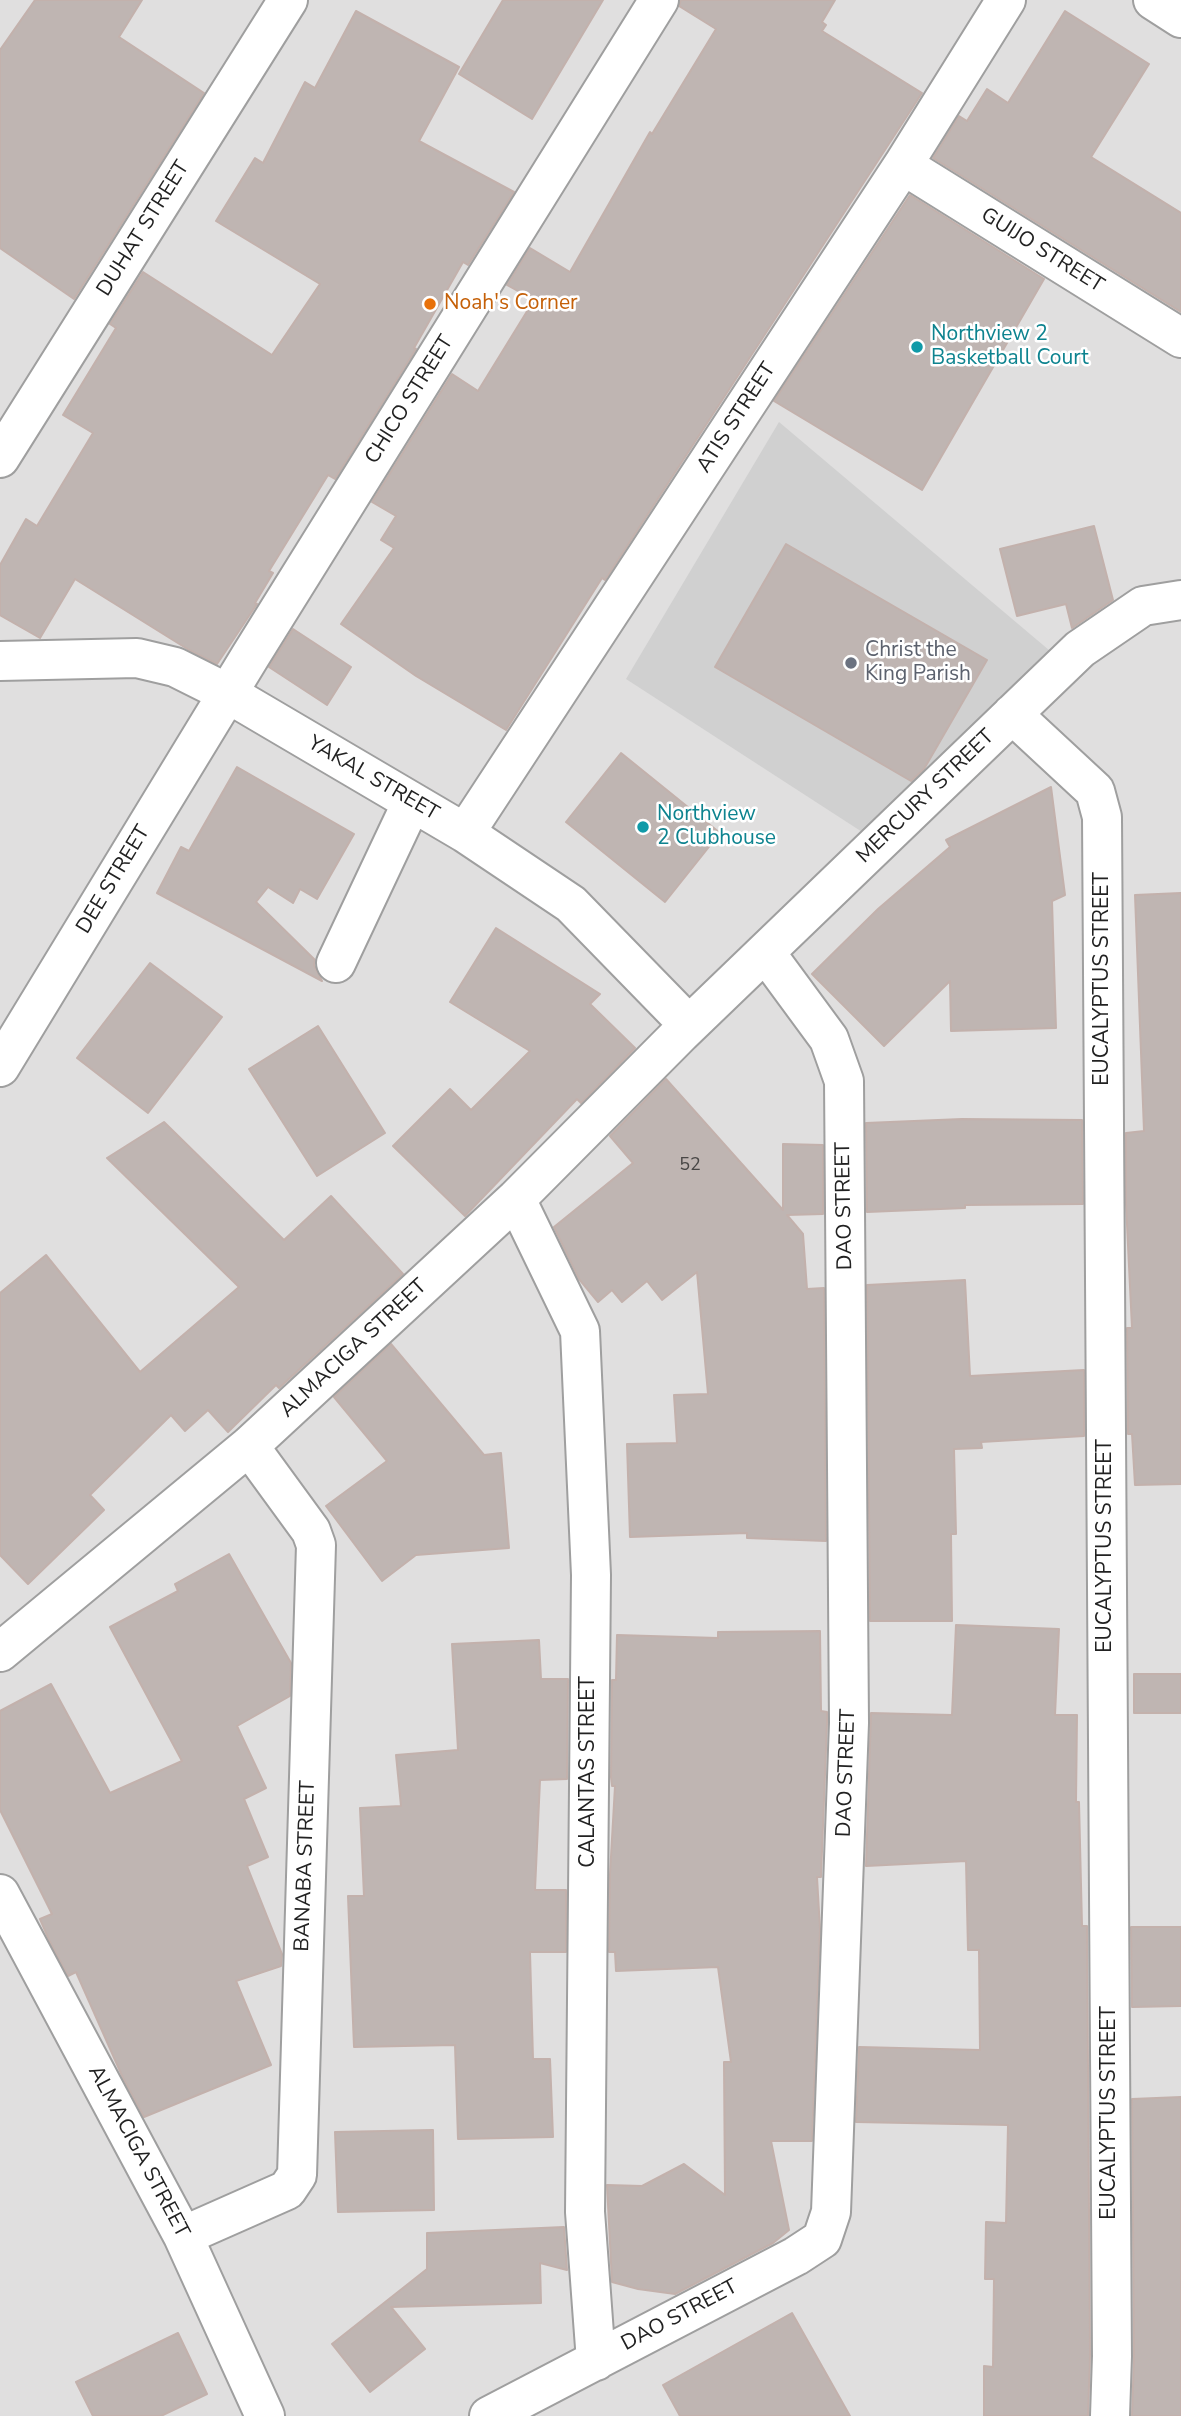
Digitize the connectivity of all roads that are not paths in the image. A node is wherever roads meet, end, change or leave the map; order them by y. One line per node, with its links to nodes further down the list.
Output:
1 (288, 0): 8 (street, DUHAT STREET)
2 (659, 0): 11 (street, CHICO STREET)
3 (1006, 0): 6 (street, ATIS STREET)
4 (1153, 0): 5 (street)
5 (1181, 18)
6 (903, 165): 7 (street, GUIJO STREET); 14 (street, ATIS STREET)
7 (1181, 338)
8 (0, 458)
9 (1181, 600): 12 (street, MERCURY STREET)
10 (0, 661): 11 (street, YAKAL STREET)
11 (227, 693): 13 (street, YAKAL STREET); 18 (street, DEE STREET)
12 (1012, 714): 15 (street, MERCURY STREET); 27 (street, EUCALYPTUS STREET)
13 (412, 802): 14 (street, YAKAL STREET); 16 (street)
14 (465, 833): 17 (street, YAKAL STREET)
15 (765, 952): 17 (street, MERCURY STREET); 24 (street, DAO STREET)
16 (336, 963)
17 (690, 1025): 19 (street, ALMACIGA STREET)
18 (0, 1068)
19 (516, 1199): 20 (street, ALMACIGA STREET); 24 (street, CALANTAS STREET)
20 (249, 1446): 21 (street, ALMACIGA STREET); 23 (street, BANABA STREET)
21 (0, 1652)
22 (0, 1894): 23 (street, ALMACIGA STREET)
23 (183, 2236): 25 (street, ALMACIGA STREET)
24 (596, 2361): 26 (street, DAO STREET)
25 (265, 2416)
26 (489, 2416)
27 (1110, 2416)

